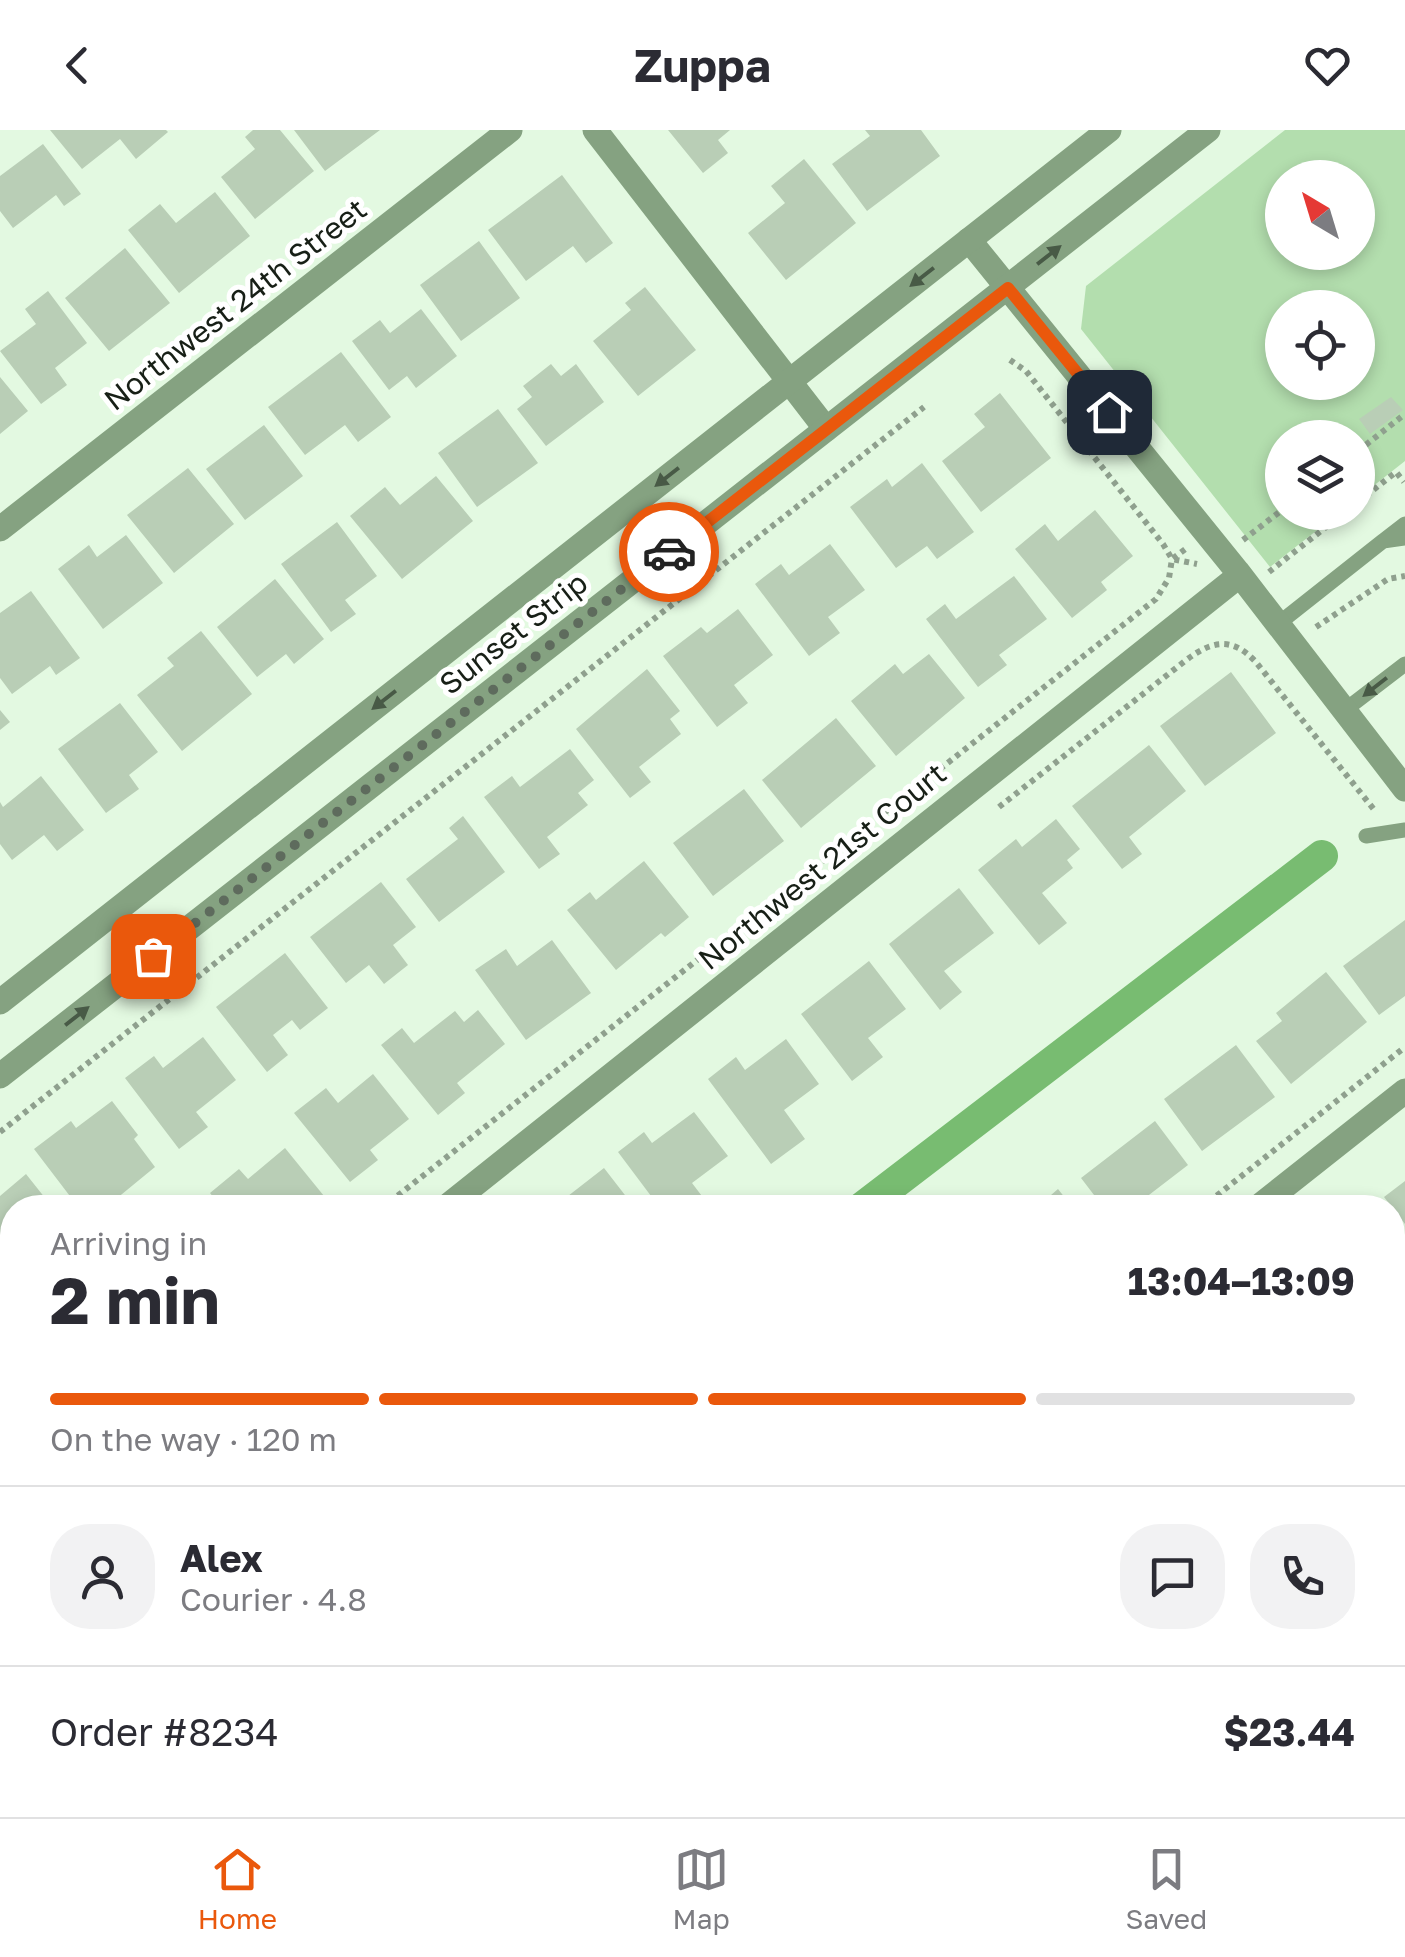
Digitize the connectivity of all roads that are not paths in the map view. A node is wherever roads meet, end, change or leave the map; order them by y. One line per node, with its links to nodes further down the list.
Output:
1 (510, 130): 10 (street, Northwest 24th Street)
2 (595, 130): 7 (street)
3 (1109, 130): 5 (street, Sunset Strip)
4 (1208, 130): 6 (street, Sunset Strip, one-way to 4)
5 (969, 240): 6 (street); 7 (street, Sunset Strip, one-way to 7)
6 (1008, 288): 8 (street, Sunset Strip); 13 (street)
7 (790, 381): 8 (street); 20 (street, Sunset Strip, one-way to 20)
8 (826, 429): 21 (street, Sunset Strip, one-way to 8)
9 (1405, 524): 12 (lane)
10 (0, 529)
11 (1405, 538): 12 (lane)
12 (1383, 541): 14 (lane)
13 (1240, 575): 14 (street); 23 (street, Northwest 21st Court)
14 (1278, 624): 16 (street)
15 (1405, 664): 16 (lane, one-way to 16)
16 (1345, 710): 17 (street)
17 (1405, 789)
18 (1398, 831): 19 (lane)
19 (1366, 836)
20 (0, 1002)
21 (0, 1076)
22 (1405, 1091): 24 (street)
23 (461, 1195)
24 (1273, 1195)

